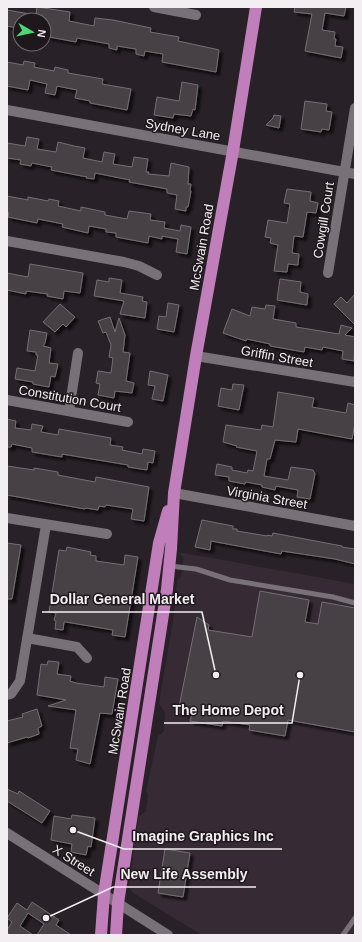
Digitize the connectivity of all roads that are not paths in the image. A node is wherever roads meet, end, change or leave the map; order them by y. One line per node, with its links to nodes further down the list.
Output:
1 (154, 7): 3 (street)
2 (256, 7): 6 (main road, McSwain Road)
3 (196, 15)
4 (355, 108): 7 (street, Cowgill Court)
5 (7, 110): 6 (street, Sydney Lane)
6 (233, 151): 7 (street, Sydney Lane); 13 (main road, McSwain Road)
7 (344, 172): 8 (street, Sydney Lane); 10 (street, Cowgill Court)
8 (355, 174)
9 (7, 241): 11 (street)
10 (328, 273)
11 (157, 275)
12 (78, 353): 16 (street)
13 (196, 356): 14 (street, Griffin Street); 18 (main road, McSwain Road)
14 (355, 382)
15 (7, 400): 16 (street, Constitution Court)
16 (69, 411): 17 (street, Constitution Court)
17 (128, 422)
18 (174, 493): 21 (street, Virginia Street); 23 (main road, McSwain Road); 29 (main road, McSwain Road)
19 (7, 518): 20 (street)
20 (46, 525): 22 (street); 25 (street)
21 (355, 526)
22 (108, 534)
23 (170, 566): 24 (lane); 30 (main road, McSwain Road)
24 (355, 603)
25 (27, 638): 26 (street); 27 (street)
26 (87, 658)
27 (7, 695)
28 (7, 833): 29 (street, X Street)
29 (104, 894): 30 (street, X Street); 32 (main road, McSwain Road)
30 (118, 903): 33 (main road, McSwain Road); 34 (street, X Street)
31 (355, 918): 35 (lane)
32 (100, 935)
33 (116, 935)
34 (168, 935)
35 (343, 935)

